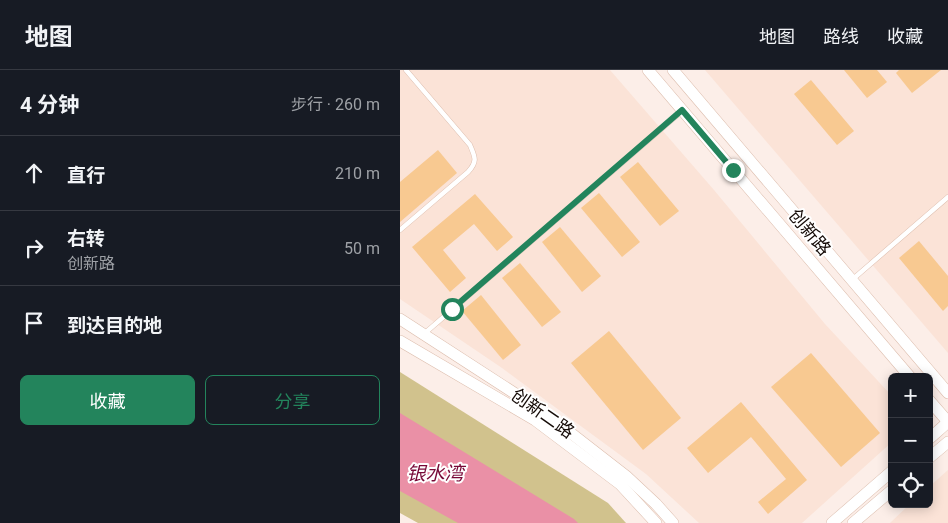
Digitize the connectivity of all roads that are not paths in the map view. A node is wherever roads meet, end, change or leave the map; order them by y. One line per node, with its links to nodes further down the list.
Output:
1 (406, 70): 6 (lane)
2 (648, 70): 4 (main road, 创新路)
3 (673, 70): 7 (main road, 创新路)
4 (682, 110): 9 (lane); 11 (main road, 创新路)
5 (948, 198): 7 (lane)
6 (400, 230)
7 (852, 280): 12 (main road, 创新路)
8 (400, 319): 9 (main road, 创新二路)
9 (424, 334): 21 (main road, 创新二路)
10 (400, 341): 20 (main road, 创新二路)
11 (907, 373)
12 (948, 393)
13 (933, 405): 14 (main road)
14 (948, 422): 15 (main road)
15 (933, 435)
16 (948, 442): 17 (main road)
17 (933, 455)
18 (888, 474): 22 (main road)
19 (888, 493): 23 (main road)
20 (656, 523)
21 (673, 523)
22 (832, 523)
23 (853, 523)

